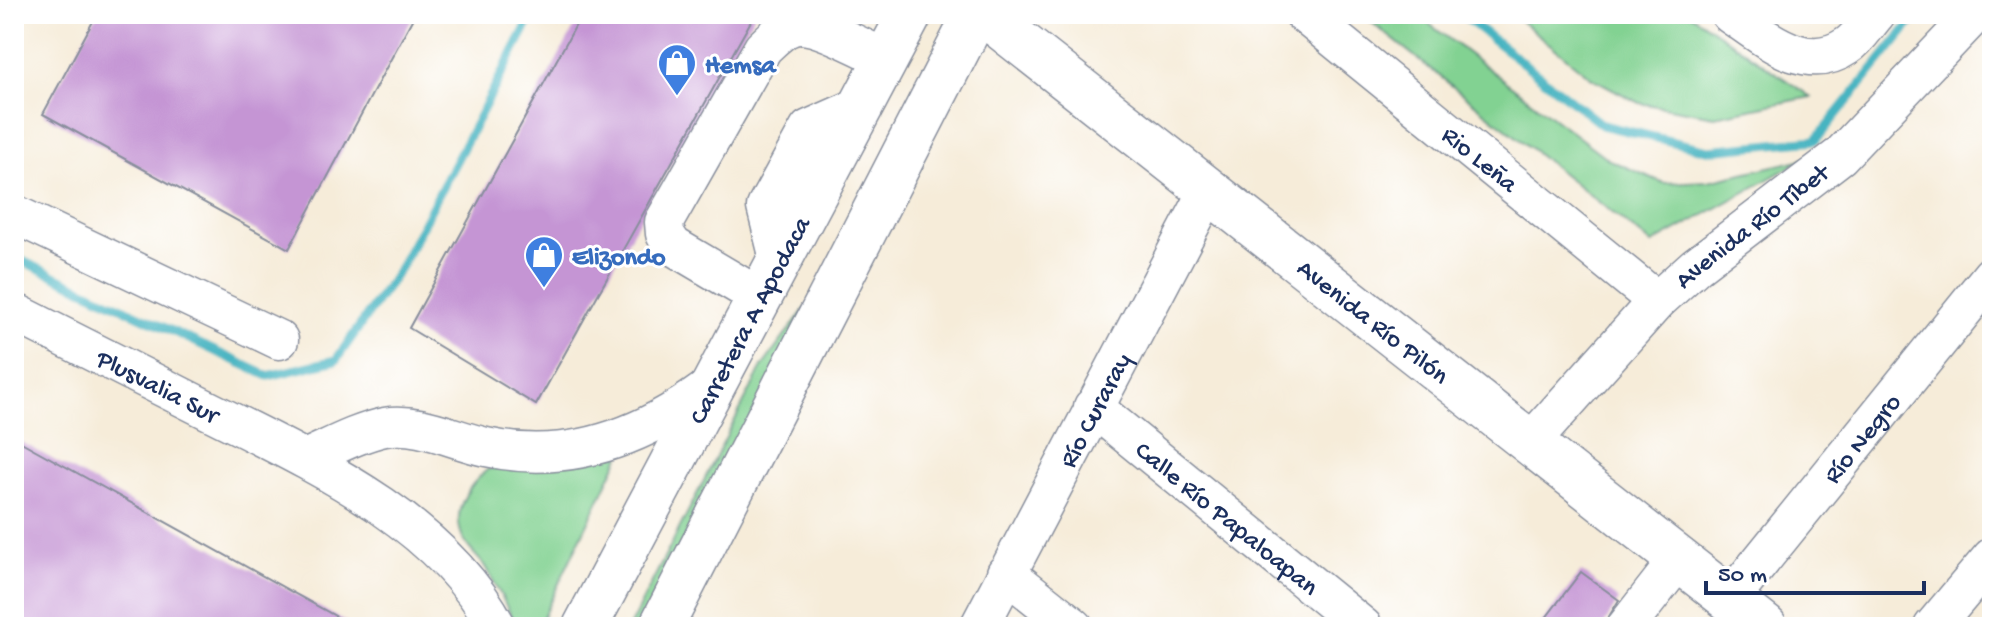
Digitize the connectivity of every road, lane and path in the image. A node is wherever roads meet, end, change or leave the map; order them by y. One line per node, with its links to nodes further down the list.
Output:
1 (910, 14): 8 (main road, Carretera A Apodaca)
2 (976, 14): 26 (main road)
3 (984, 14): 9 (main road, Avenida Río Pilón)
4 (1304, 14): 13 (street, Rio Leña)
5 (1730, 14): 6 (street)
6 (1876, 14)
7 (1975, 14): 13 (street, Avenida Río Tíbet)
8 (886, 59): 12 (main road, Carretera A Apodaca); 12 (street)
9 (1208, 192): 17 (street, Río Curaray); 18 (main road, Avenida Río Pilón)
10 (14, 214): 15 (street)
11 (1992, 275): 23 (street, Río Negro)
12 (771, 281): 16 (main road, Carretera A Apodaca)
13 (1657, 301): 18 (street, Avenida Río Tíbet)
14 (14, 312): 19 (street, Plusvalia Sur)
15 (279, 340)
16 (719, 380): 19 (street); 25 (main road, Carretera A Apodaca)
17 (1093, 407): 22 (street, Río Curaray); 29 (street, Calle Río Papaloapan)
18 (1531, 442): 21 (main road, Avenida Río Pilón)
19 (305, 459): 24 (street, Plusvalia Sur)
20 (1992, 557): 32 (street)
21 (1679, 559): 23 (main road, Avenida Río Pilón); 30 (street)
22 (1006, 573): 27 (street, Río Curaray); 28 (street)
23 (1730, 599): 31 (main road, Avenida Río Pilón)
24 (497, 627)
25 (585, 627)
26 (661, 627)
27 (979, 627)
28 (1074, 627)
29 (1363, 627)
30 (1626, 627)
31 (1765, 627)
32 (1933, 627)

